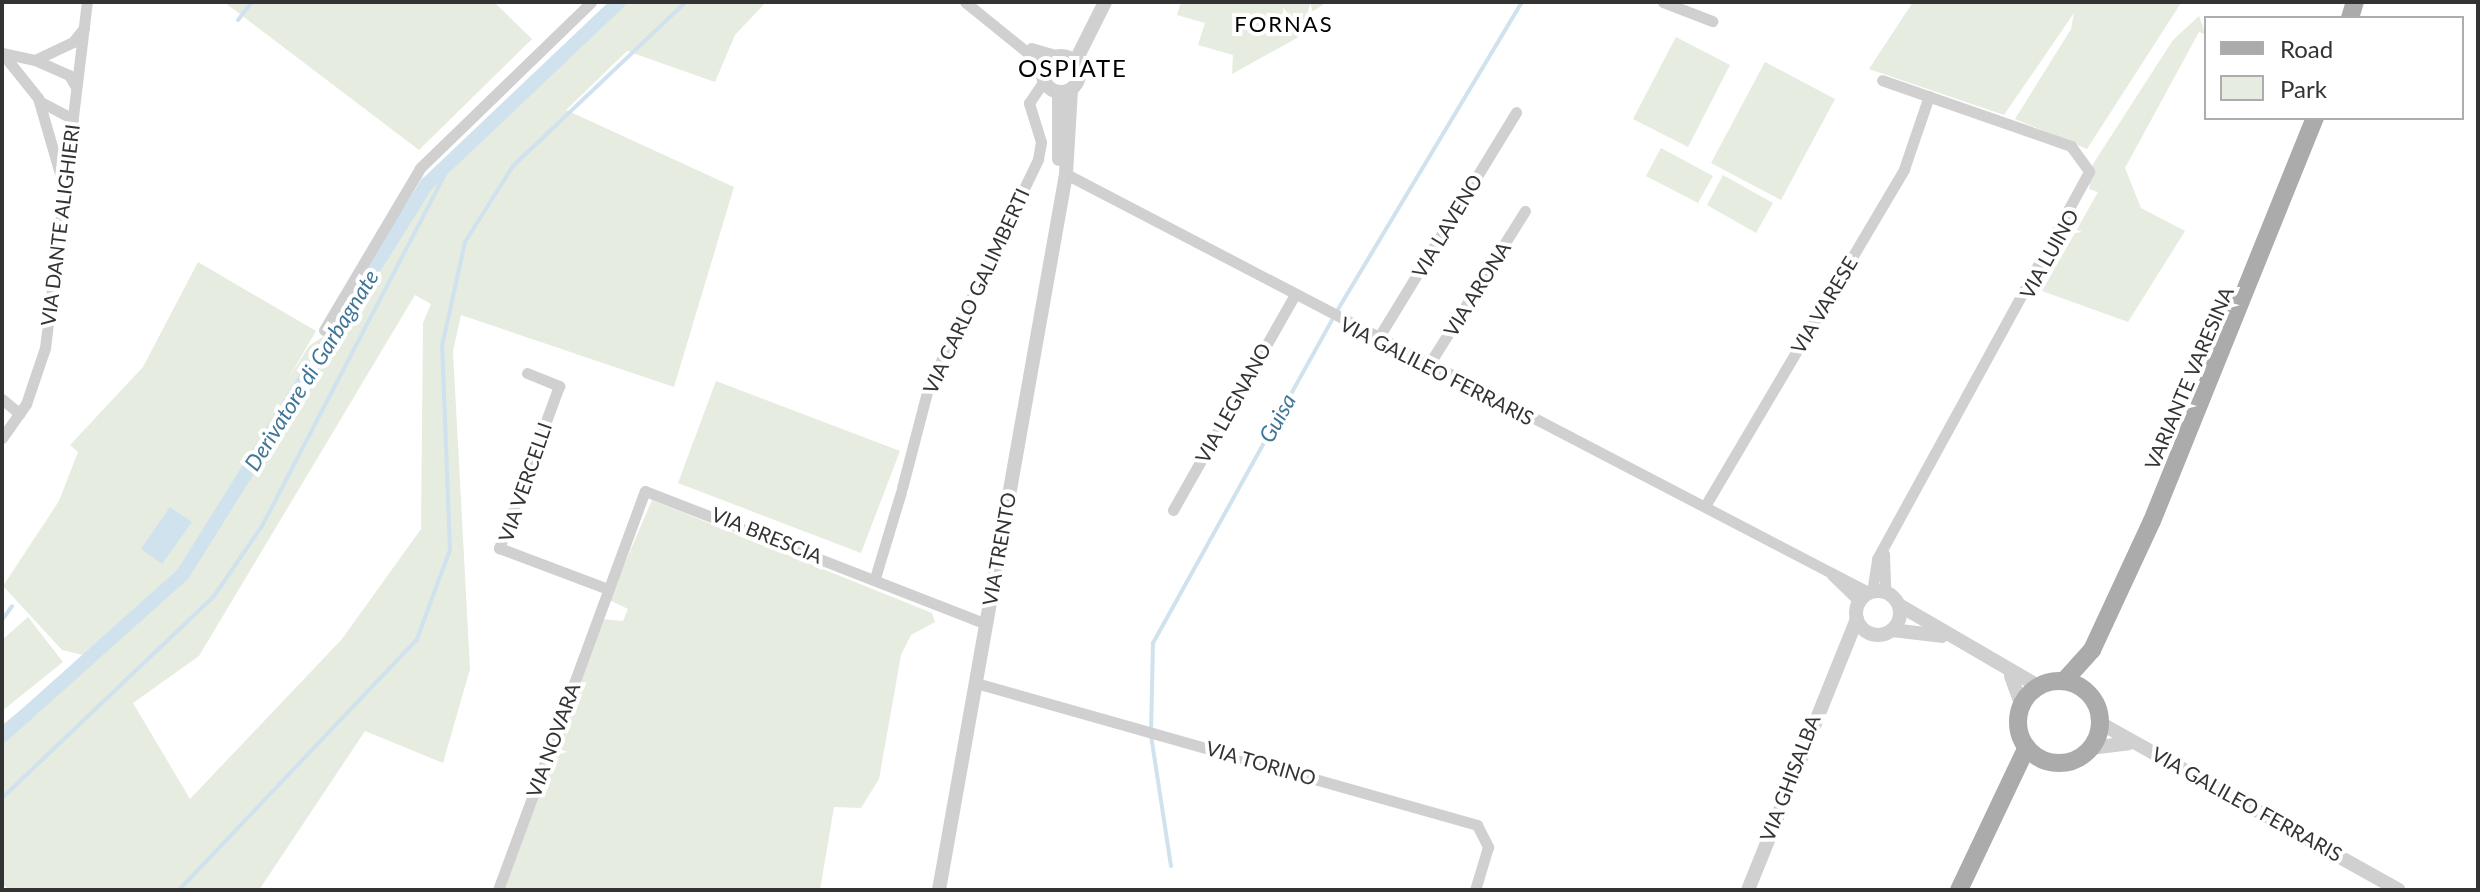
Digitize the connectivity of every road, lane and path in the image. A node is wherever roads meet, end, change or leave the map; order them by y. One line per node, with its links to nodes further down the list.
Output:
1 (87, 2): 8 (street, VIA DANTE ALIGHIERI)
2 (591, 2): 27 (street)
3 (965, 2): 9 (street)
4 (1098, 2): 11 (street)
5 (1105, 2): 11 (street)
6 (1663, 2): 7 (street)
7 (1712, 21)
8 (84, 27): 12 (street); 15 (street, VIA DANTE ALIGHIERI)
9 (1030, 48): 11 (street); 13 (street)
10 (2, 53): 12 (street); 18 (street)
11 (1067, 58): 13 (street); 16 (street)
12 (35, 60): 15 (street)
13 (1044, 74): 16 (street); 36 (street, VIA CARLO GALIMBERTI)
14 (1882, 80): 17 (street, VIA LUINO)
15 (77, 88): 20 (street, VIA DANTE ALIGHIERI)
16 (1065, 92): 22 (street); 24 (street)
17 (1929, 96): 34 (street, VIA VARESE); 38 (street, VIA LUINO)
18 (38, 98): 20 (street); 23 (street)
19 (1516, 112): 28 (street, VIA LAVENO)
20 (73, 119): 23 (street, VIA DANTE ALIGHIERI)
21 (2314, 120): 45 (main road, VARIANTE VARESINA)
22 (1066, 174): 24 (street); 26 (street, VIA GALILEO FERRARIS)
23 (66, 191): 32 (street, VIA DANTE ALIGHIERI)
24 (1057, 208): 41 (street, VIA TRENTO)
25 (1525, 211): 29 (street, VIA ARONA)
26 (1294, 296): 28 (street, VIA GALILEO FERRARIS); 35 (street, VIA LEGNANO)
27 (324, 330)
28 (1377, 340): 29 (street, VIA GALILEO FERRARIS)
29 (1428, 366): 34 (street, VIA GALILEO FERRARIS)
30 (527, 373): 37 (street, VIA VERCELLI)
31 (2, 399): 32 (street)
32 (20, 414): 33 (street, VIA DANTE ALIGHIERI)
33 (2, 438)
34 (1705, 506): 38 (street, VIA GALILEO FERRARIS)
35 (1173, 510)
36 (875, 578): 37 (street, VIA BRESCIA); 41 (street, VIA BRESCIA)
37 (608, 589): 59 (street, VIA NOVARA)
38 (1872, 595): 39 (street); 40 (street, VIA GHISALBA)
39 (1899, 605): 42 (street); 44 (street)
40 (1857, 619): 43 (street); 46 (street, VIA GHISALBA)
41 (986, 624): 49 (street, VIA TRENTO)
42 (1892, 630): 43 (street); 44 (street)
43 (1875, 634): 46 (street, VIA GHISALBA)
44 (1957, 640): 47 (street)
45 (2092, 650): 48 (main road, VARIANTE VARESINA); 51 (main road, VARIANTE VARESINA)
46 (1836, 667): 62 (street, VIA GHISALBA)
47 (2008, 673): 50 (street); 52 (street)
48 (2064, 681): 50 (main road); 51 (main road)
49 (976, 683): 60 (street, VIA TRENTO); 61 (street, VIA TORINO)
50 (2038, 686): 52 (main road)
51 (2091, 696): 53 (main road, VARIANTE VARESINA)
52 (2022, 706): 55 (main road)
53 (2100, 723): 54 (street, VIA GALILEO FERRARIS); 56 (main road)
54 (2136, 744): 56 (street, VIA GALILEO FERRARIS); 64 (street, VIA GALILEO FERRARIS)
55 (2027, 747): 57 (main road); 58 (main road)
56 (2090, 748): 57 (main road)
57 (2049, 761): 58 (main road)
58 (2012, 787): 63 (main road)
59 (498, 890)
60 (939, 890)
61 (1475, 890)
62 (1748, 890)
63 (1959, 890)
64 (2399, 890)

